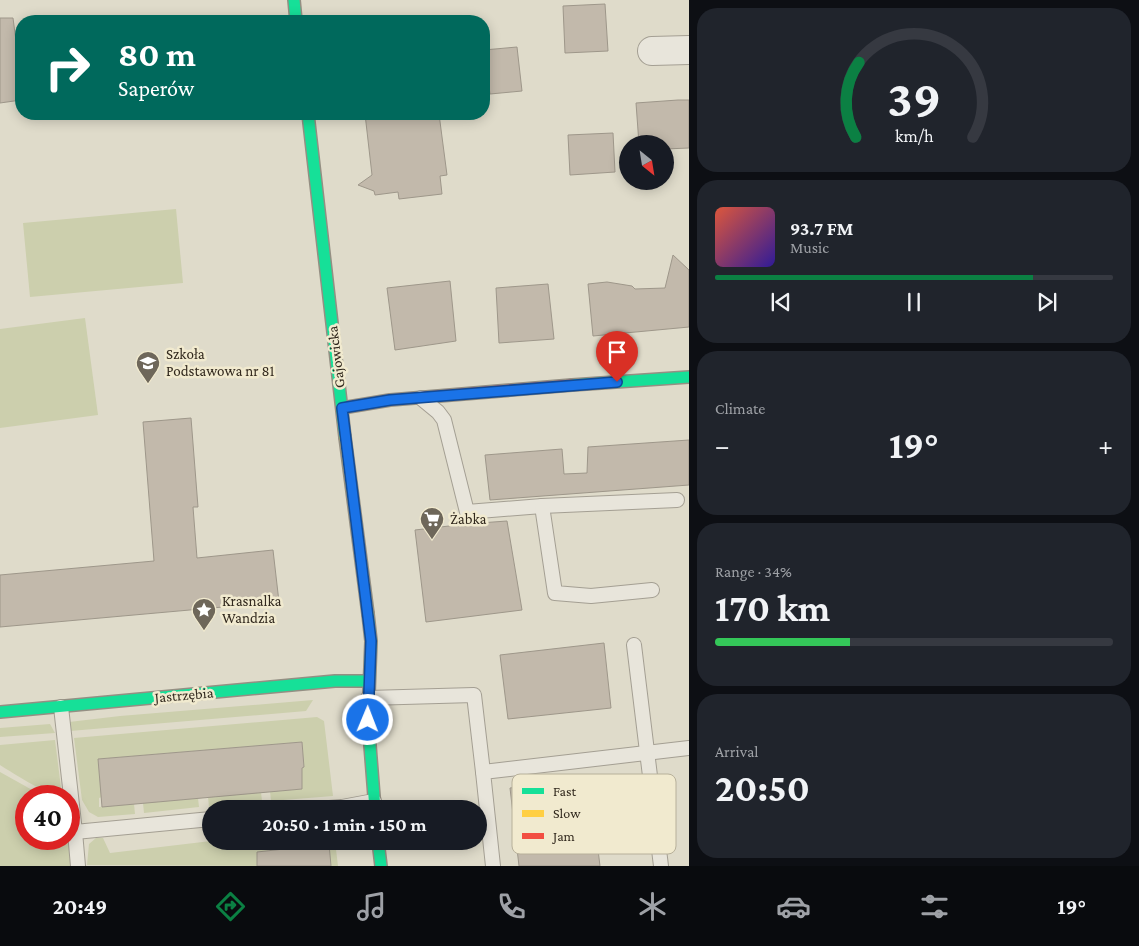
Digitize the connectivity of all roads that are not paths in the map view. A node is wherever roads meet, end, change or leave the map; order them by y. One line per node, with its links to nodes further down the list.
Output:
1 (294, 0): 2 (street)
2 (295, 15)
3 (689, 50): 4 (street)
4 (652, 51)
5 (309, 120): 8 (street, Gajowicka)
6 (689, 377): 7 (street)
7 (422, 398): 8 (street); 10 (lane)
8 (342, 408): 13 (street, Gajowicka)
9 (677, 500): 10 (lane)
10 (542, 506): 11 (lane)
11 (652, 590)
12 (634, 645): 18 (lane)
13 (369, 681): 14 (street, Gajowicka); 15 (street, Jastrzębia)
14 (368, 698): 19 (lane); 22 (street, Gajowicka)
15 (61, 707): 16 (street, Jastrzębia); 21 (lane)
16 (0, 712)
17 (689, 748): 18 (lane)
18 (648, 754): 19 (lane); 20 (lane)
19 (483, 772): 29 (lane)
20 (650, 774)
21 (70, 785)
22 (374, 800)
23 (202, 820): 24 (lane)
24 (80, 832)
25 (77, 850): 27 (lane)
26 (379, 850): 28 (street)
27 (78, 866)
28 (381, 866)
29 (493, 866)

